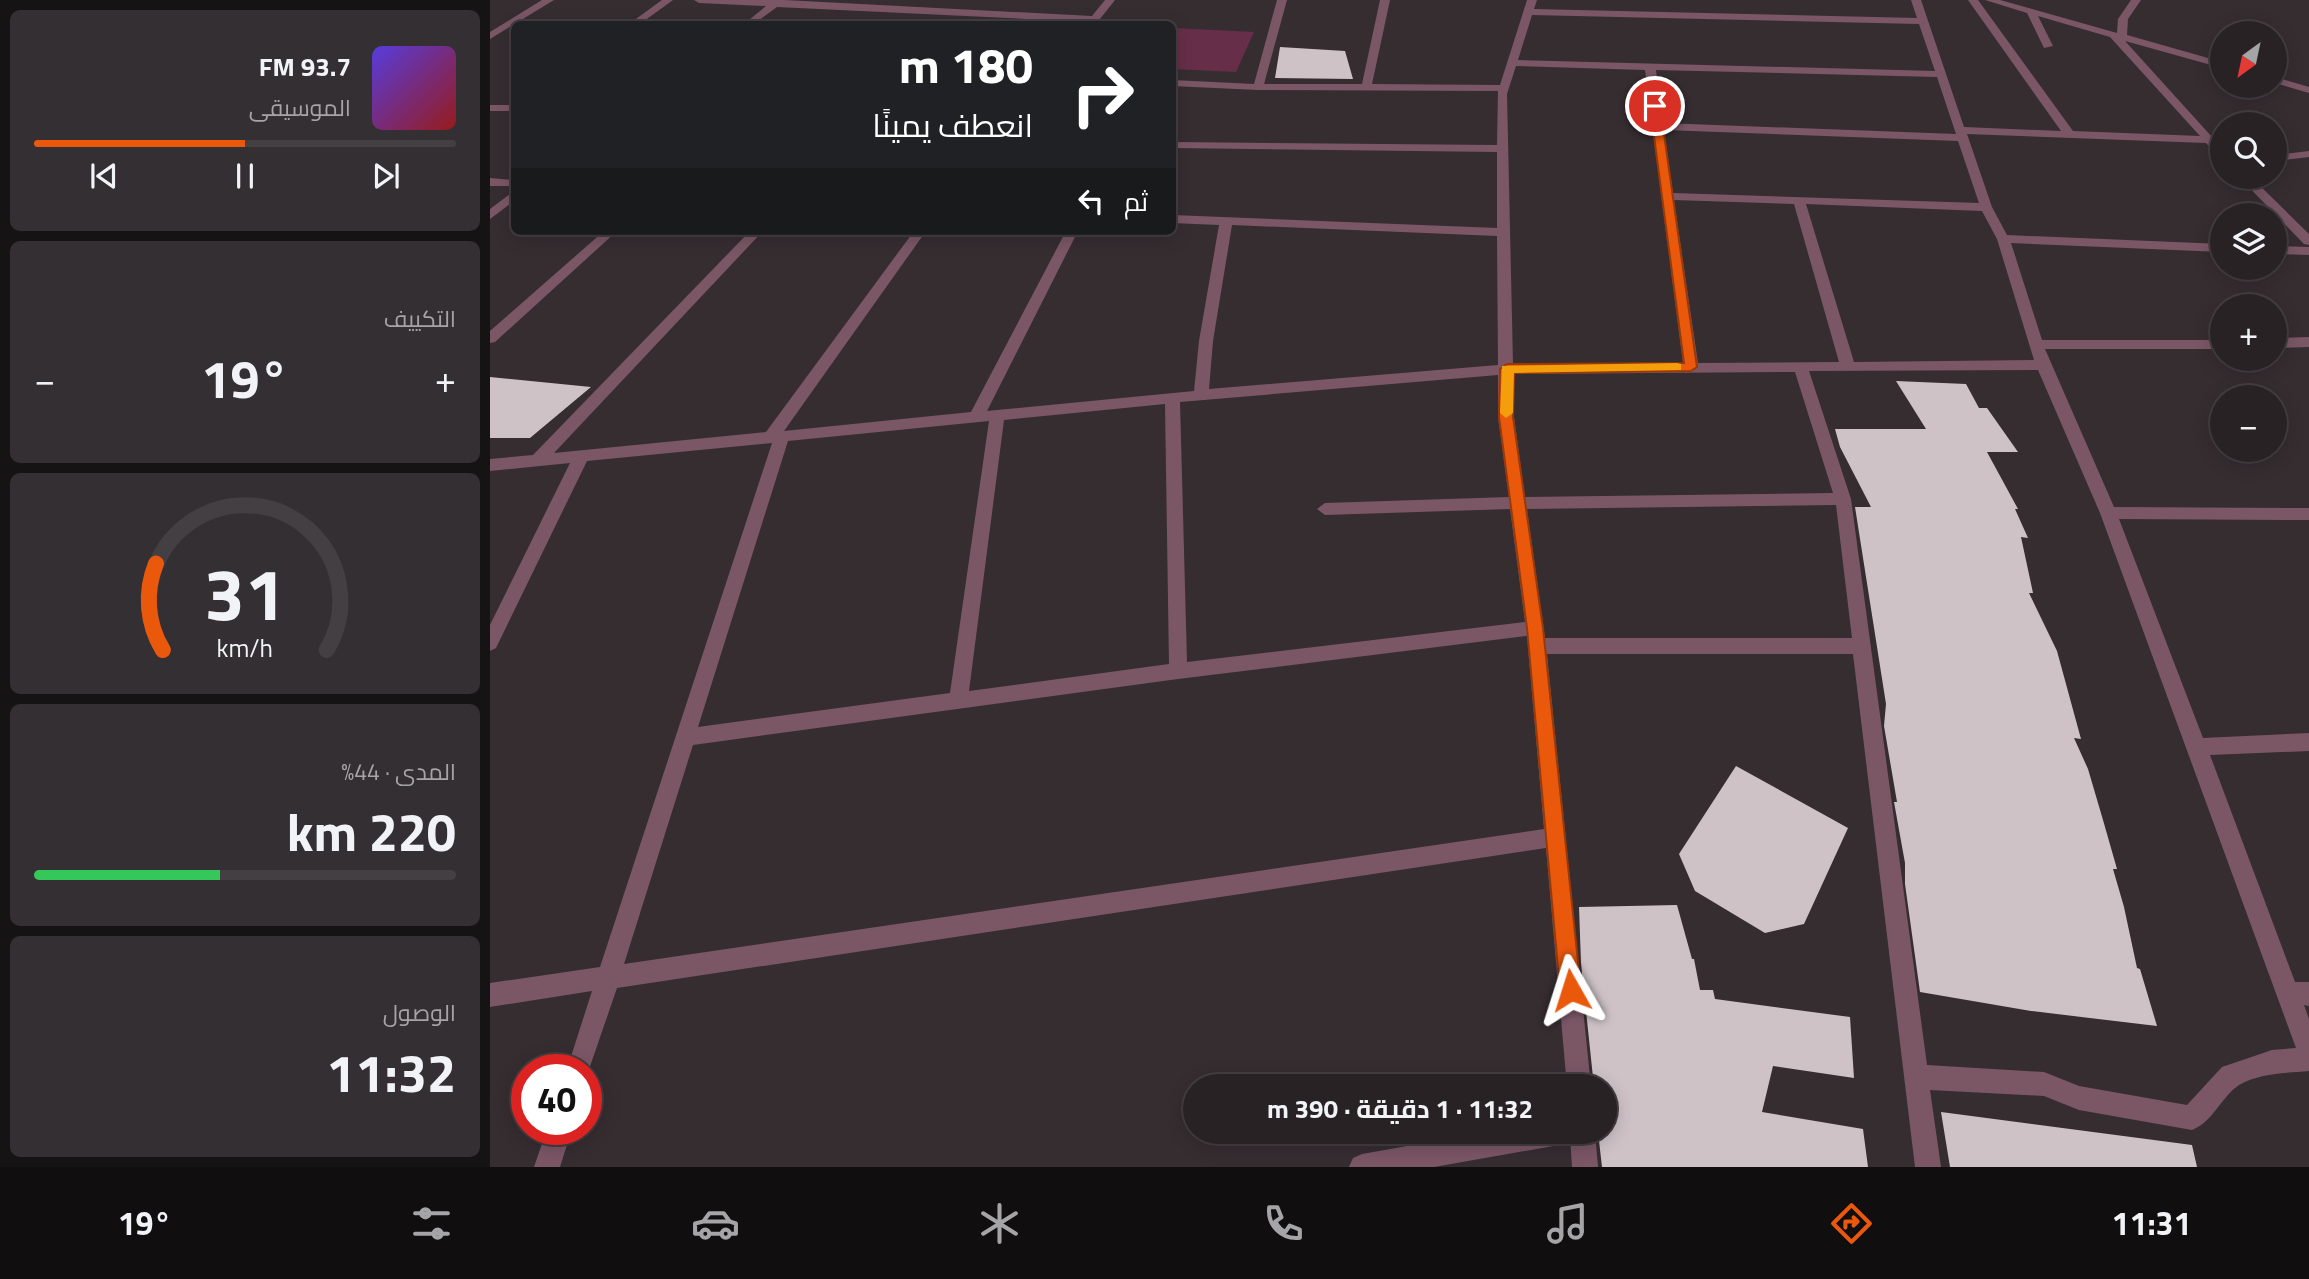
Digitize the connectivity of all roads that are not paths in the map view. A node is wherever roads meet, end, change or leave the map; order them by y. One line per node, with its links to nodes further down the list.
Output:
1 (549, 0): 14 (street)
2 (668, 0): 15 (street)
3 (699, 0): 11 (street)
4 (1110, 0): 18 (street)
5 (1282, 0): 30 (street)
6 (1385, 0): 31 (street)
7 (1916, 0): 19 (street)
8 (1973, 0): 38 (street)
9 (1990, 0): 13 (street)
10 (2136, 0): 22 (street)
11 (777, 2): 16 (street); 17 (street)
12 (1530, 6): 19 (street); 25 (street)
13 (2031, 12): 22 (street); 23 (street)
14 (515, 21)
15 (638, 21)
16 (753, 21)
17 (1077, 21)
18 (1094, 21)
19 (1922, 21): 27 (street)
20 (511, 23): 21 (street)
21 (490, 36)
22 (2118, 37): 24 (street); 39 (street)
23 (2048, 46)
24 (2210, 62)
25 (1511, 63): 26 (street); 32 (street)
26 (1650, 67): 27 (street); 36 (street)
27 (1940, 74): 37 (street)
28 (1176, 83): 30 (street)
29 (2287, 84): 33 (street)
30 (1258, 87): 31 (street)
31 (1366, 88): 32 (street)
32 (1504, 88): 41 (street)
33 (2309, 90)
34 (511, 108): 35 (street)
35 (493, 110)
36 (1658, 126): 37 (street); 47 (street)
37 (1961, 134): 38 (street); 50 (street)
38 (2069, 134): 39 (street)
39 (2210, 140)
40 (1176, 145): 41 (street)
41 (1503, 149): 54 (street)
42 (2309, 154): 43 (street)
43 (2287, 157)
44 (490, 182): 45 (street)
45 (511, 183)
46 (2257, 189): 60 (street)
47 (1667, 196): 49 (street); 70 (street)
48 (511, 198): 51 (street)
49 (1799, 201): 50 (street); 71 (street)
50 (1986, 206): 59 (street)
51 (490, 215)
52 (1176, 219): 53 (street)
53 (1226, 221): 54 (street); 74 (street)
54 (1504, 232): 73 (street)
55 (607, 235): 64 (street)
56 (753, 235): 80 (street)
57 (917, 235): 78 (street)
58 (1070, 235): 77 (street)
59 (2003, 239): 61 (street); 68 (street)
60 (2309, 241)
61 (2210, 248)
62 (2287, 250): 63 (street)
63 (2309, 251)
64 (490, 339)
65 (2309, 342): 66 (street)
66 (2287, 343)
67 (2210, 344): 68 (street)
68 (2035, 345): 69 (street)
69 (2043, 365): 71 (street); 85 (street)
70 (1691, 367): 72 (street); 73 (street)
71 (1848, 367): 72 (street)
72 (1801, 368): 82 (street)
73 (1507, 369): 74 (street); 83 (street)
74 (1201, 396): 75 (street)
75 (1172, 398): 76 (street); 90 (street)
76 (997, 415): 77 (street); 91 (street)
77 (976, 417): 78 (street)
78 (776, 437): 79 (street); 92 (street)
79 (582, 455): 80 (street); 88 (street)
80 (537, 461): 81 (street)
81 (490, 465)
82 (1843, 499): 83 (street); 89 (street)
83 (1518, 502): 84 (street); 87 (street)
84 (1325, 509)
85 (2108, 513): 86 (street); 94 (street)
86 (2309, 514)
87 (1536, 637): 89 (street); 90 (street); 95 (street)
88 (490, 643)
89 (1861, 646): 103 (street)
90 (1178, 671): 91 (street)
91 (958, 701): 92 (street)
92 (687, 737): 96 (street)
93 (2309, 742): 94 (street)
94 (2197, 747): 97 (street)
95 (1555, 837): 96 (street); 102 (street)
96 (609, 976): 98 (street); 100 (street)
97 (2297, 993): 99 (street)
98 (490, 995)
99 (2309, 1051)
100 (584, 1054)
101 (2309, 1059): 103 (street)
102 (1577, 1074)
103 (1917, 1077): 110 (street)
104 (1491, 1144): 108 (street)
105 (1583, 1144): 109 (street)
106 (554, 1145): 107 (street)
107 (547, 1167)
108 (1362, 1167)
109 (1585, 1167)
110 (1928, 1167)

